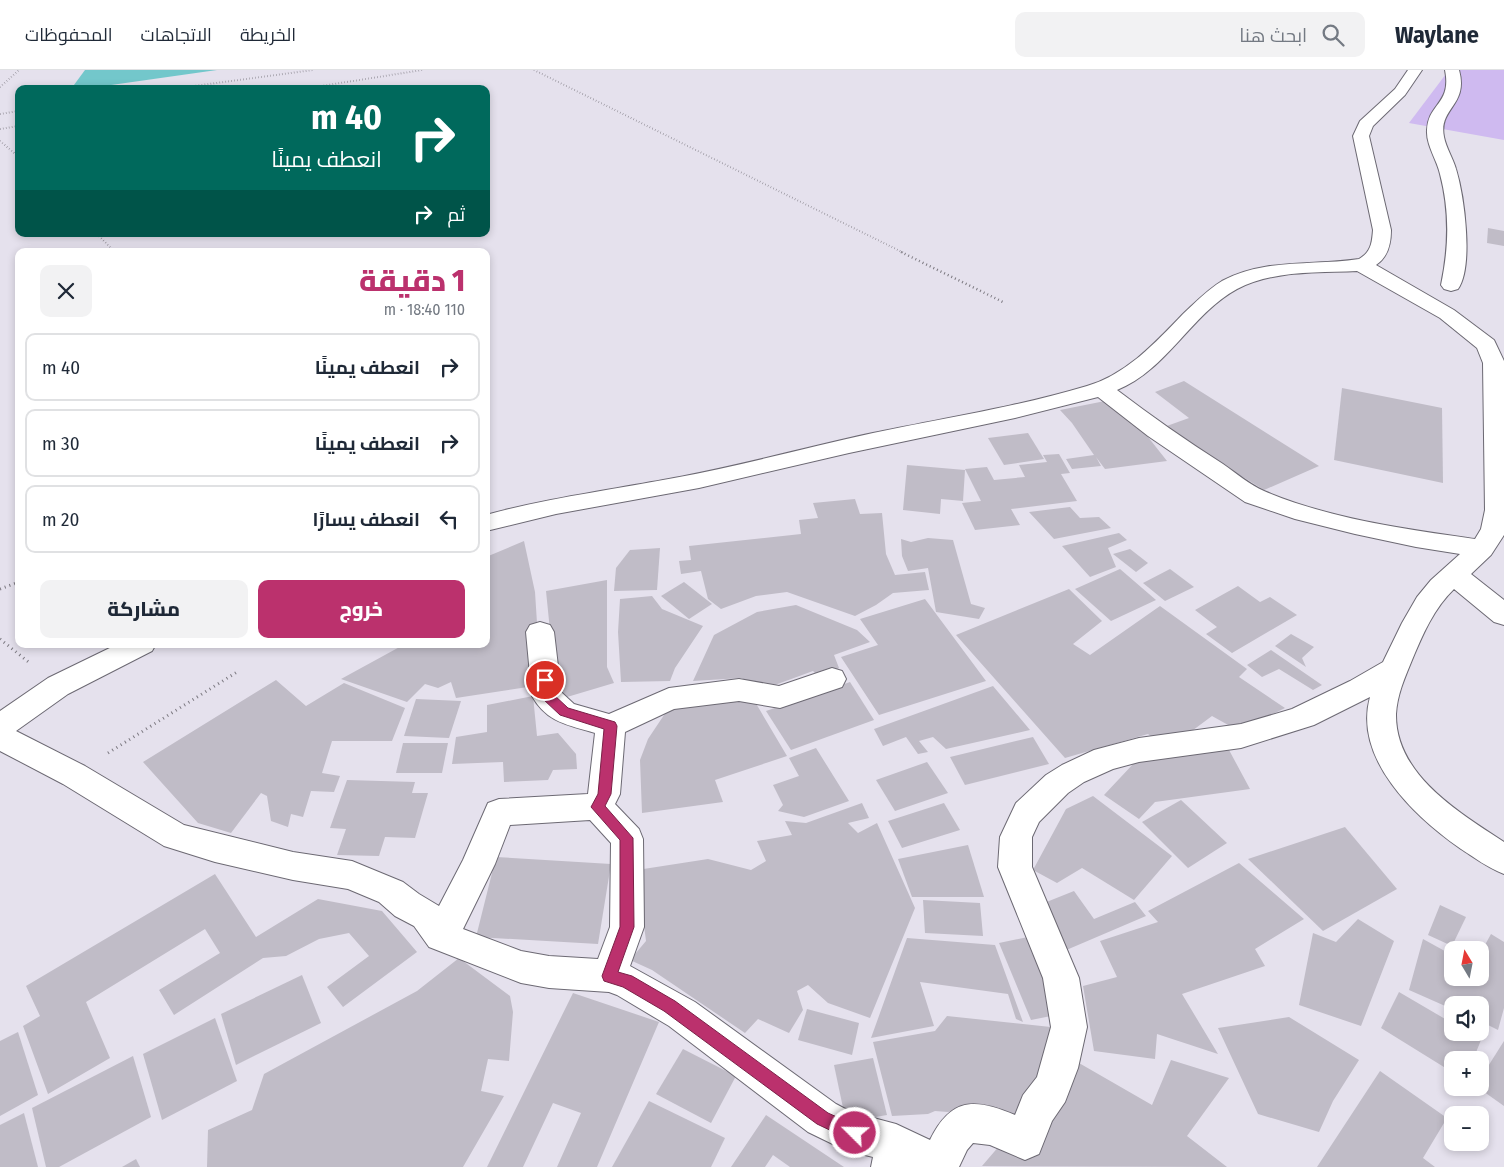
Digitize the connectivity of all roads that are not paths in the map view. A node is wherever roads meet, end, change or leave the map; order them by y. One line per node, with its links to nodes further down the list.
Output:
1 (1414, 70): 3 (street)
2 (1452, 70): 4 (street)
3 (1361, 265): 5 (street); 7 (street)
4 (1451, 285)
5 (1102, 389): 6 (street); 7 (street)
6 (490, 522)
7 (1482, 549): 8 (street)
8 (1454, 574): 9 (street); 12 (street)
9 (1504, 615)
10 (540, 632): 14 (street)
11 (134, 648): 15 (street)
12 (1394, 669): 18 (street); 22 (street)
13 (832, 679): 14 (street)
14 (611, 726): 17 (street)
15 (0, 727)
16 (0, 737): 19 (street)
17 (598, 807): 19 (street); 20 (street)
18 (1504, 860)
19 (441, 936): 20 (street)
20 (609, 976): 21 (street)
21 (894, 1156): 22 (street)
22 (938, 1167)

